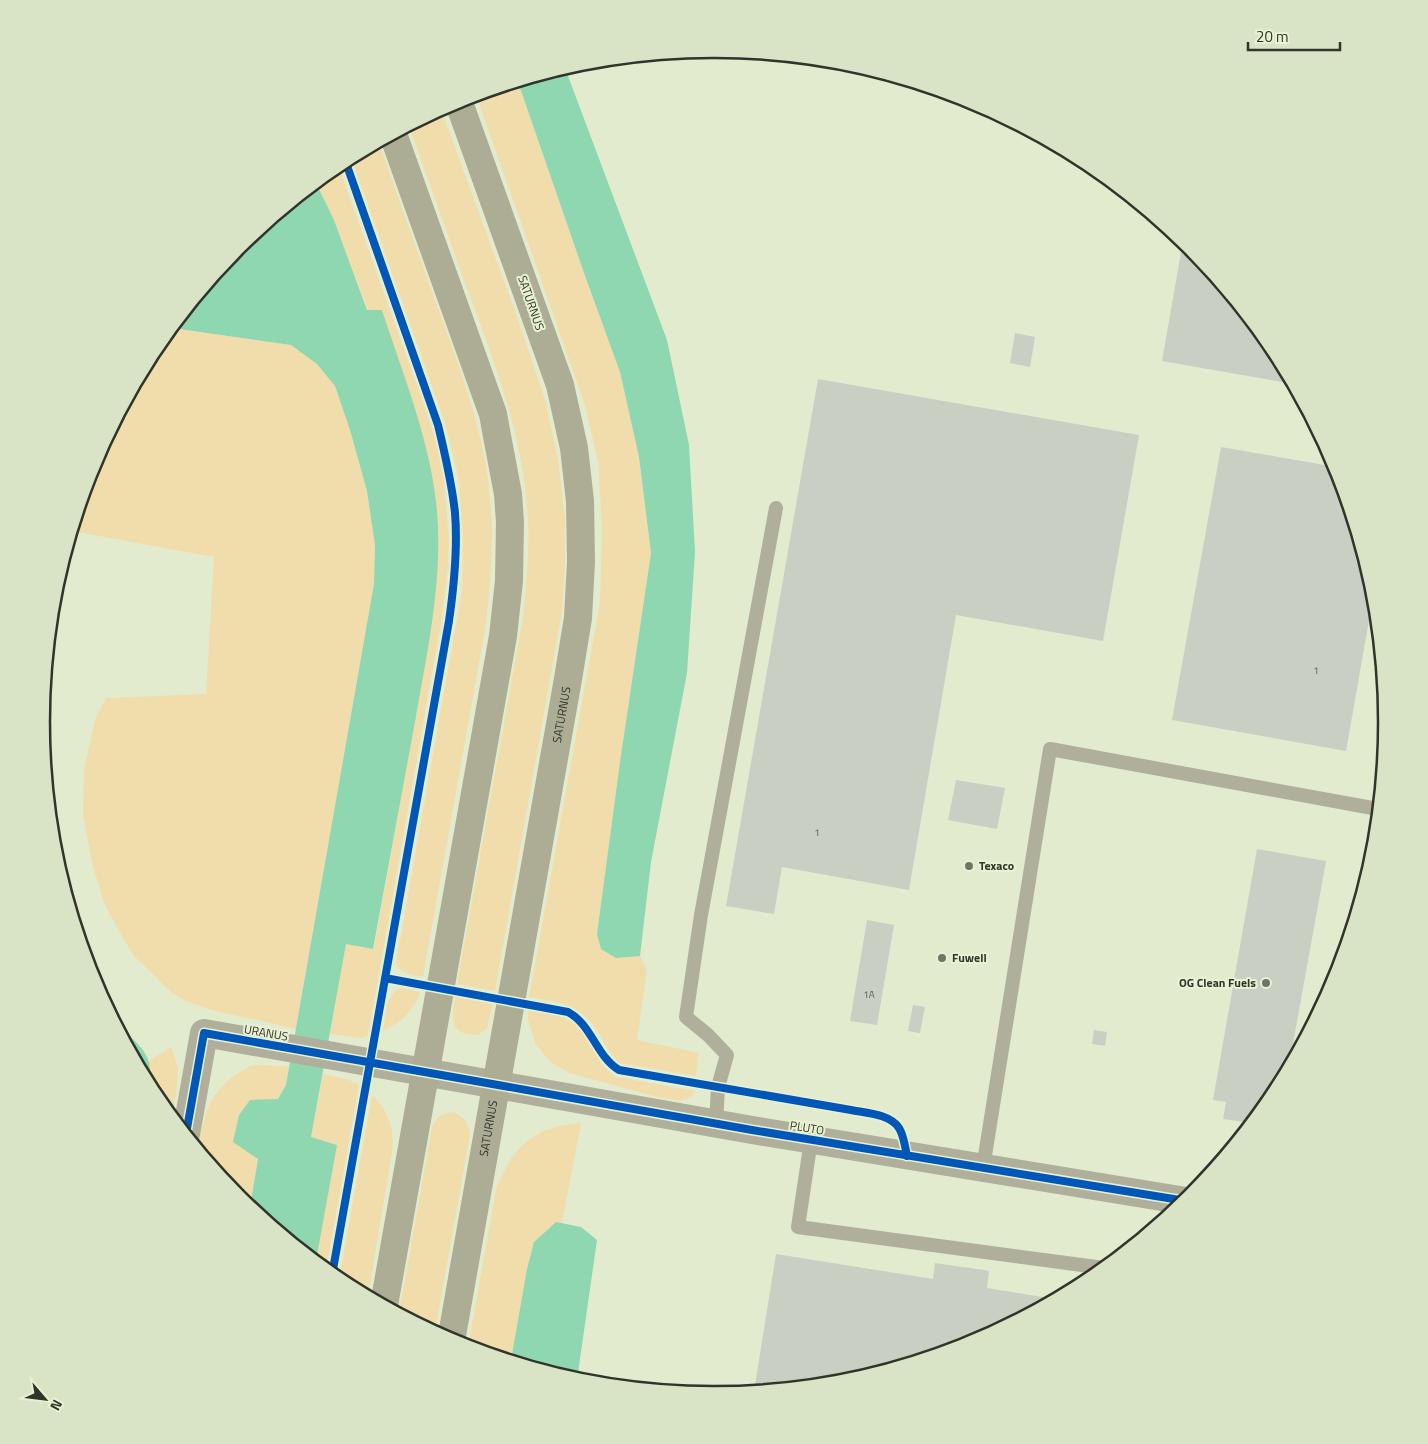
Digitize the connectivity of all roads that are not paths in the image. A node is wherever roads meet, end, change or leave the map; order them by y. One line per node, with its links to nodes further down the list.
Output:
1 (461, 109): 6 (main road, SATURNUS)
2 (396, 139): 5 (main road)
3 (776, 508): 7 (lane)
4 (1372, 808): 10 (lane)
5 (425, 1072): 6 (street, PLUTO); 8 (street, URANUS); 13 (main road)
6 (496, 1085): 7 (street, PLUTO); 14 (main road, SATURNUS)
7 (716, 1124): 9 (street, PLUTO)
8 (187, 1126)
9 (811, 1140): 10 (street, PLUTO); 12 (lane)
10 (983, 1168): 11 (street, PLUTO)
11 (1176, 1199)
12 (1093, 1267)
13 (385, 1299)
14 (452, 1332)

